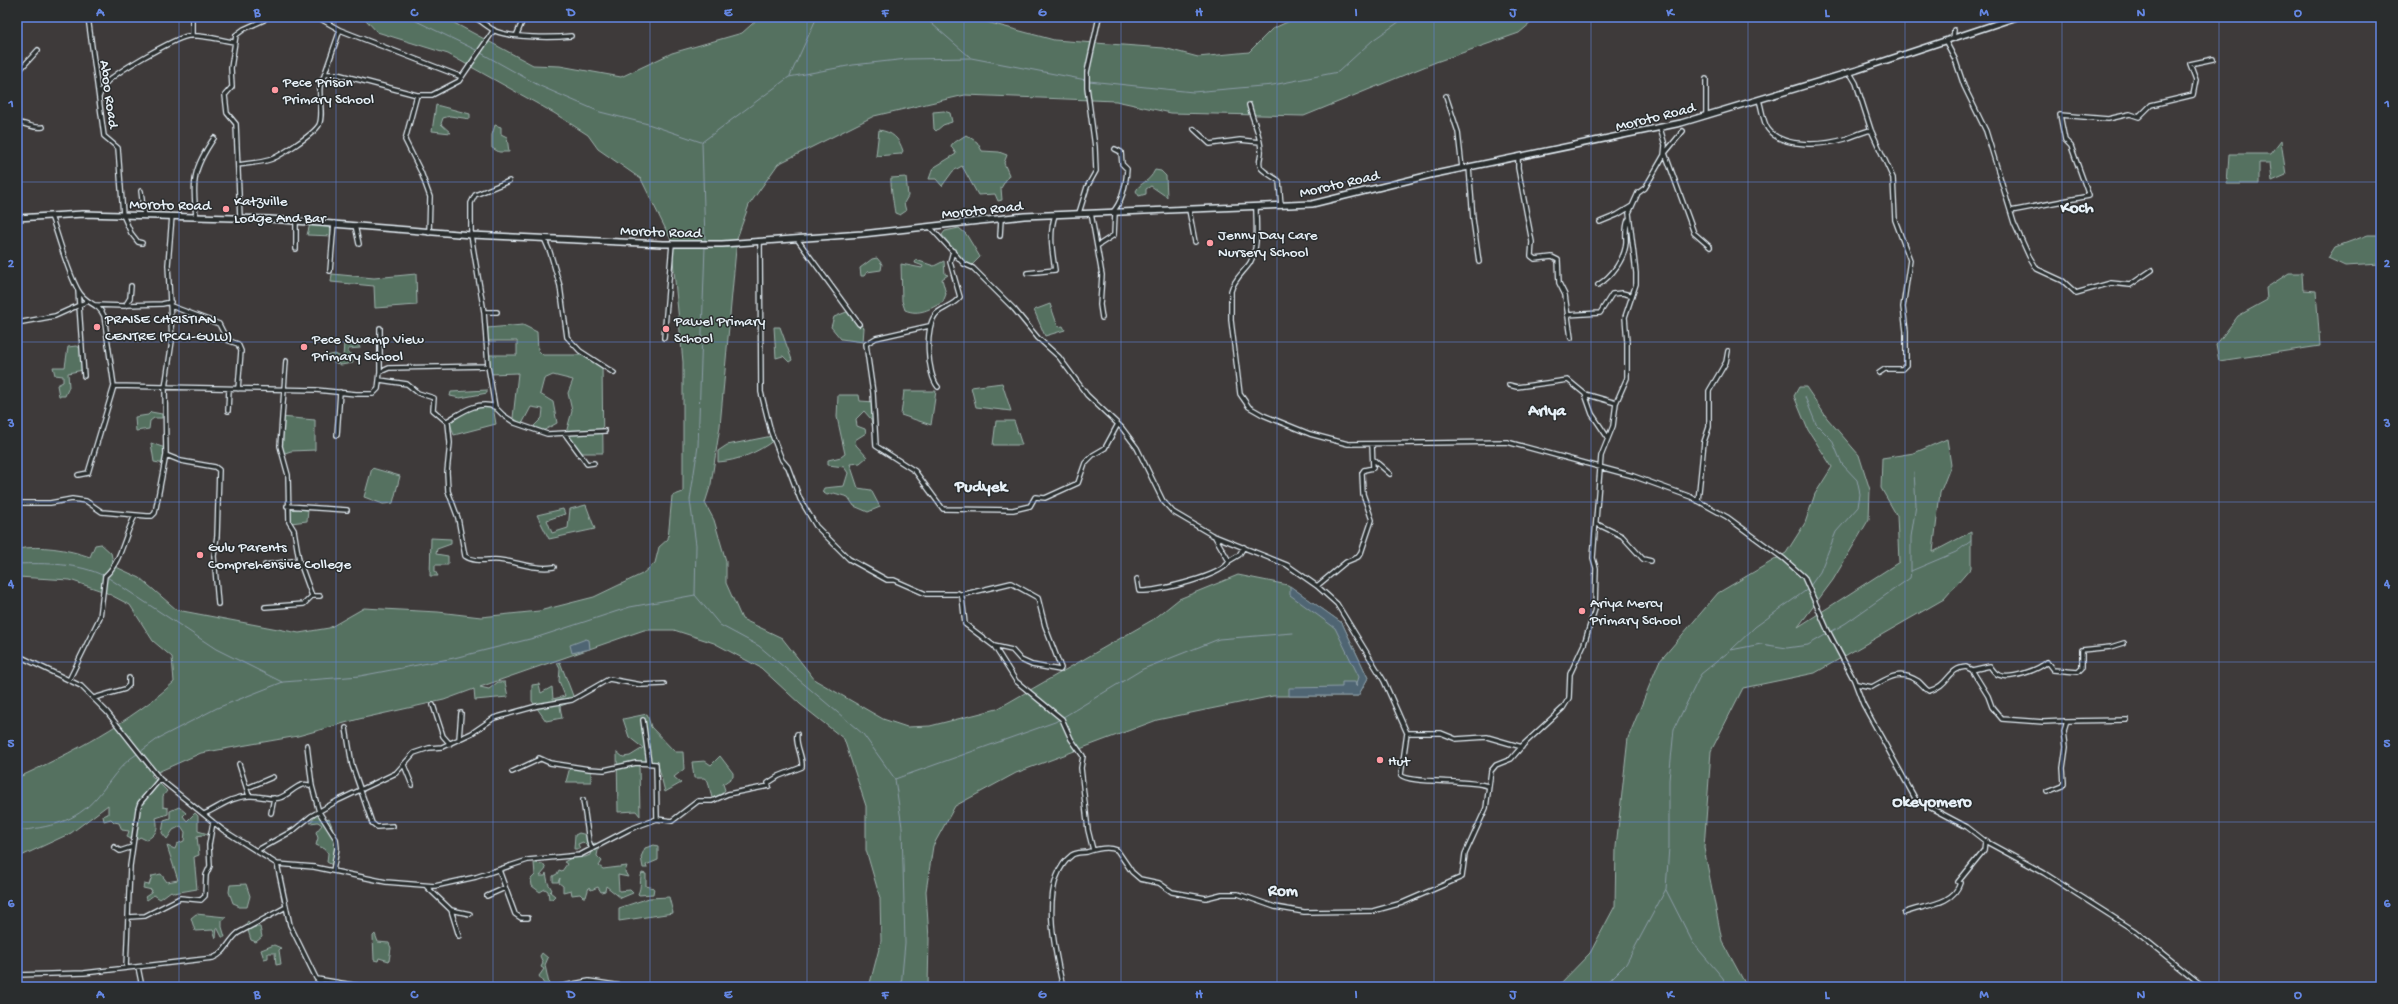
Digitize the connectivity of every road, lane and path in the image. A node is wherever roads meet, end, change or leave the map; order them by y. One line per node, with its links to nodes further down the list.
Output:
1 (88, 17): 27 (street, Aboo Road)
2 (265, 17): 16 (street)
3 (317, 17): 9 (street)
4 (474, 17): 10 (street)
5 (524, 17): 12 (street)
6 (1099, 17): 52 (street)
7 (2017, 17): 15 (main road, Moroto Road)
8 (192, 19): 13 (street)
9 (340, 30): 22 (street); 23 (street)
10 (494, 30): 12 (street); 23 (street)
11 (1954, 30): 15 (street)
12 (517, 34): 14 (street)
13 (192, 36): 16 (street); 27 (street)
14 (571, 36)
15 (1953, 38): 17 (main road, Moroto Road)
16 (234, 42): 42 (street)
17 (1946, 42): 20 (main road, Moroto Road); 51 (street)
18 (38, 50): 21 (street)
19 (2213, 59): 51 (street)
20 (1850, 72): 28 (main road, Moroto Road); 35 (street)
21 (17, 73)
22 (324, 76): 25 (street); 42 (street)
23 (462, 77): 25 (street)
24 (1706, 78): 30 (street)
25 (418, 95): 70 (street)
26 (1446, 96): 44 (street)
27 (98, 98): 56 (street, Aboo Road)
28 (1759, 100): 30 (main road, Moroto Road); 35 (street)
29 (1249, 105): 38 (street)
30 (1706, 116): 33 (main road, Moroto Road)
31 (17, 123): 32 (street)
32 (43, 127)
33 (1660, 128): 40 (street); 41 (main road, Moroto Road)
34 (1194, 129): 38 (street)
35 (1871, 130): 113 (street)
36 (1683, 131): 40 (street)
37 (214, 138): 60 (street)
38 (1260, 142): 48 (street)
39 (1115, 149): 54 (street)
40 (1665, 153): 47 (street); 81 (street)
41 (1518, 156): 43 (main road, Moroto Road); 100 (street)
42 (238, 165): 63 (street)
43 (1469, 167): 44 (main road, Moroto Road); 84 (street)
44 (1462, 168): 48 (main road, Moroto Road)
45 (509, 181): 71 (street)
46 (141, 191): 58 (street)
47 (1632, 205): 61 (street); 66 (street)
48 (1281, 206): 49 (main road, Moroto Road)
49 (1256, 208): 50 (main road, Moroto Road); 134 (street)
50 (1189, 210): 54 (main road, Moroto Road); 76 (street)
51 (2011, 211): 85 (street)
52 (1079, 213): 53 (main road, Moroto Road); 55 (main road, Moroto Road)
53 (1091, 213): 54 (main road, Moroto Road); 80 (street)
54 (1113, 213): 80 (street)
55 (1055, 214): 64 (main road, Moroto Road); 87 (street)
56 (123, 215): 57 (main road, Moroto Road); 58 (main road, Moroto Road); 77 (street)
57 (51, 216): 62 (main road, Moroto Road); 90 (street)
58 (144, 216): 59 (main road, Moroto Road)
59 (172, 216): 60 (main road, Moroto Road); 93 (street)
60 (196, 217): 63 (main road, Moroto Road)
61 (1629, 217): 88 (street); 91 (street)
62 (17, 218)
63 (240, 218): 65 (main road, Moroto Road)
64 (1001, 219): 69 (main road, Moroto Road); 72 (street)
65 (296, 221): 67 (main road, Moroto Road); 82 (street)
66 (1600, 222)
67 (334, 223): 68 (main road, Moroto Road); 86 (street)
68 (355, 225): 70 (main road, Moroto Road); 78 (street)
69 (930, 227): 74 (main road, Moroto Road); 83 (street)
70 (429, 233): 71 (main road, Moroto Road)
71 (471, 235): 73 (main road, Moroto Road); 98 (street)
72 (1000, 236)
73 (544, 238): 79 (main road, Moroto Road); 112 (street)
74 (797, 239): 75 (main road, Moroto Road); 103 (street)
75 (760, 242): 79 (main road, Moroto Road); 158 (street)
76 (1195, 242)
77 (142, 243)
78 (360, 244)
79 (672, 244): 106 (street)
80 (1097, 246): 101 (street)
81 (1710, 247)
82 (296, 249)
83 (953, 251): 104 (street); 129 (street)
84 (1479, 262)
85 (2152, 270)
86 (330, 271)
87 (1027, 273)
88 (1598, 285)
89 (132, 286): 96 (street)
90 (78, 290): 92 (street); 94 (street)
91 (1630, 295): 100 (street); 125 (street)
92 (86, 302): 94 (street); 95 (street)
93 (171, 302): 96 (street); 97 (street)
94 (80, 304): 102 (street); 114 (street)
95 (95, 304): 96 (street); 117 (street)
96 (127, 305)
97 (171, 306): 119 (street); 121 (street)
98 (484, 312): 99 (street); 110 (street)
99 (497, 312)
100 (1567, 315): 107 (street)
101 (1102, 318)
102 (17, 323)
103 (859, 324)
104 (929, 326): 118 (street); 129 (street)
105 (380, 328): 111 (street)
106 (664, 338)
107 (1571, 338)
108 (1728, 351): 141 (street)
109 (286, 361): 122 (street)
110 (488, 366): 111 (street); 126 (street)
111 (380, 372): 115 (street)
112 (614, 373)
113 (1879, 373)
114 (84, 376)
115 (380, 380): 123 (street); 128 (street)
116 (1509, 385): 124 (street)
117 (114, 386): 119 (street); 140 (street)
118 (938, 387)
119 (165, 388): 120 (street); 135 (street)
120 (229, 389): 121 (street); 127 (street)
121 (238, 389): 122 (street)
122 (283, 390): 123 (street); 143 (street)
123 (340, 392): 131 (street)
124 (1585, 394): 125 (street); 133 (street)
125 (1616, 403): 133 (street)
126 (495, 407): 128 (street); 132 (street)
127 (228, 411)
128 (446, 421): 153 (street)
129 (1118, 424): 147 (street)
130 (605, 431): 132 (street)
131 (337, 434)
132 (565, 434): 137 (street)
133 (1608, 438): 138 (street)
134 (1372, 444): 136 (street); 138 (street)
135 (166, 455): 145 (street); 159 (street)
136 (1374, 460): 139 (street); 155 (street)
137 (594, 463)
138 (1601, 468): 141 (street); 146 (street)
139 (1390, 474)
140 (78, 475)
141 (1698, 501): 167 (street)
142 (17, 504): 145 (street)
143 (287, 506): 144 (street); 149 (street)
144 (347, 510)
145 (135, 516): 166 (street)
146 (1597, 524): 151 (street); 183 (street)
147 (1214, 536): 148 (street); 150 (street)
148 (1244, 547): 150 (street); 155 (street)
149 (299, 560): 152 (street); 156 (street)
150 (1229, 561): 154 (street)
151 (1651, 561)
152 (265, 565)
153 (554, 567)
154 (1137, 579)
155 (1317, 586): 176 (street)
156 (312, 596): 157 (street); 160 (street)
157 (320, 596)
158 (964, 596): 162 (street); 162 (street)
159 (218, 604)
160 (265, 607)
161 (2124, 643): 164 (street)
162 (994, 646): 209 (street)
163 (17, 655): 166 (street)
164 (1972, 670): 167 (street); 174 (street)
165 (129, 678): 169 (street)
166 (69, 680): 169 (street)
167 (1854, 680): 205 (street)
168 (664, 684): 178 (street)
169 (94, 698): 189 (street)
170 (433, 705): 179 (street)
171 (461, 713): 178 (street)
172 (642, 720): 184 (street)
173 (2126, 720): 174 (street)
174 (2067, 721): 195 (street)
175 (346, 728): 194 (street)
176 (1407, 733): 183 (street); 192 (street)
177 (797, 734): 202 (street)
178 (459, 739): 180 (street)
179 (445, 740): 180 (street); 182 (street)
180 (450, 744): 182 (street)
181 (307, 745): 191 (street)
182 (445, 746): 186 (street)
183 (1522, 747): 192 (street)
184 (649, 763): 187 (street); 202 (street)
185 (239, 764): 193 (street)
186 (404, 765): 190 (street); 194 (street)
187 (512, 772)
188 (273, 777): 193 (street)
189 (160, 779): 201 (street); 207 (street)
190 (412, 785)
191 (312, 786): 197 (street); 199 (street)
192 (1488, 786): 209 (street)
193 (247, 788): 196 (street)
194 (360, 789): 199 (street); 204 (street)
195 (2048, 792)
196 (249, 796): 197 (street); 201 (street)
197 (274, 798): 200 (street)
198 (583, 800): 208 (street)
199 (319, 812): 210 (street); 213 (street)
200 (271, 813)
201 (204, 814): 203 (street)
202 (657, 819): 208 (street)
203 (213, 822): 210 (street); 221 (street)
204 (393, 826)
205 (1985, 841): 219 (street); 234 (street)
206 (114, 847): 207 (street)
207 (132, 847): 221 (street)
208 (592, 849): 212 (street)
209 (1092, 850): 233 (street)
210 (256, 851): 211 (street)
211 (277, 864): 213 (street); 217 (street)
212 (499, 870): 214 (street); 215 (street)
213 (333, 871): 214 (street)
214 (426, 887): 218 (street)
215 (505, 888): 216 (street); 222 (street)
216 (487, 896)
217 (286, 907): 224 (street); 227 (street)
218 (451, 910): 220 (street); 223 (street)
219 (1904, 913)
220 (470, 914)
221 (129, 918): 225 (street)
222 (528, 918)
223 (459, 936)
224 (138, 967): 225 (street); 228 (street)
225 (126, 968): 226 (street)
226 (17, 975)
227 (316, 978): 229 (street); 230 (street)
228 (142, 987)
229 (324, 987)
230 (365, 987)
231 (558, 987): 232 (street)
232 (628, 987)
233 (1063, 987)
234 (2204, 987)

